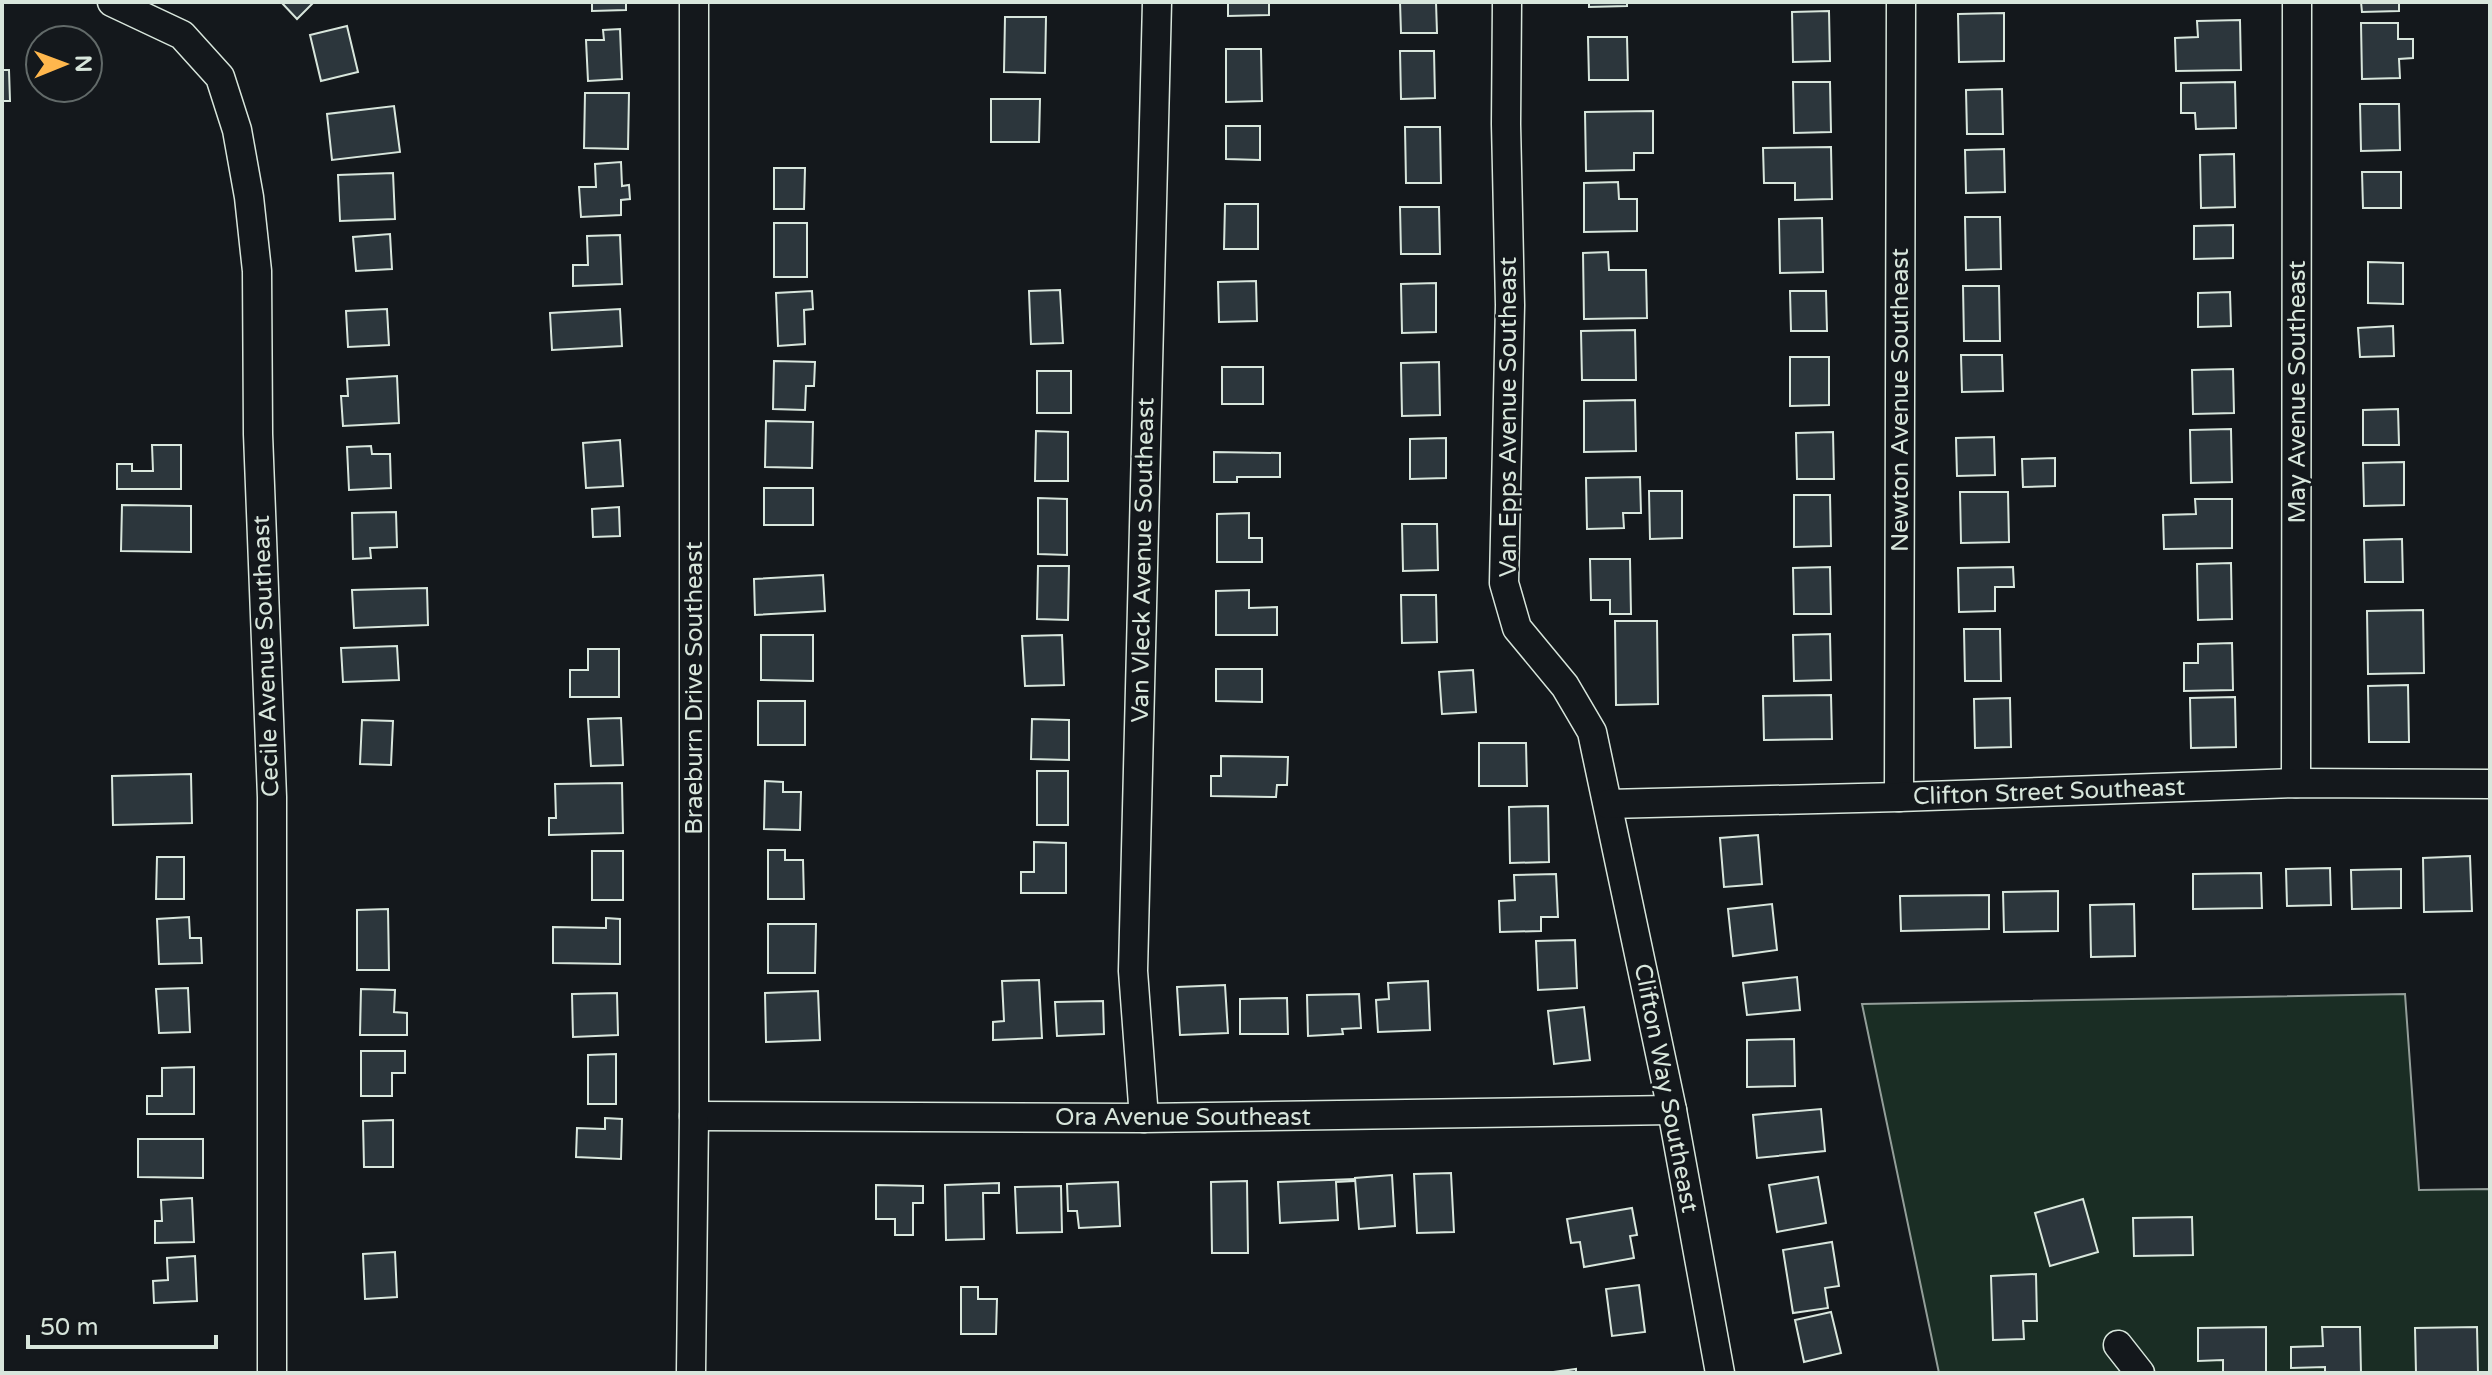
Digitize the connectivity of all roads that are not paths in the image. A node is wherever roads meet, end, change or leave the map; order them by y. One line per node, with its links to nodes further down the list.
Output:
1 (112, 2): 15 (street, Cecile Avenue Southeast)
2 (694, 2): 12 (street, Braeburn Drive Southeast)
3 (1157, 2): 13 (street, Van Vleck Avenue Southeast)
4 (1507, 2): 10 (street, Van Epps Avenue Southeast)
5 (1901, 2): 9 (street, Newton Avenue Southeast)
6 (2297, 2): 7 (street, May Avenue Southeast)
7 (2296, 783): 8 (street, Clifton Street Southeast); 9 (street, Clifton Street Southeast)
8 (2490, 784)
9 (1899, 797): 10 (street, Clifton Street Southeast)
10 (1608, 804): 11 (street, Clifton Way Southeast)
11 (1672, 1110): 13 (street, Ora Avenue Southeast); 17 (street, Clifton Way Southeast)
12 (694, 1116): 13 (street, Ora Avenue Southeast); 16 (street, Braeburn Drive Southeast)
13 (1144, 1118)
14 (2118, 1345): 18 (street)
15 (272, 1373)
16 (691, 1373)
17 (1720, 1373)
18 (2140, 1373)

